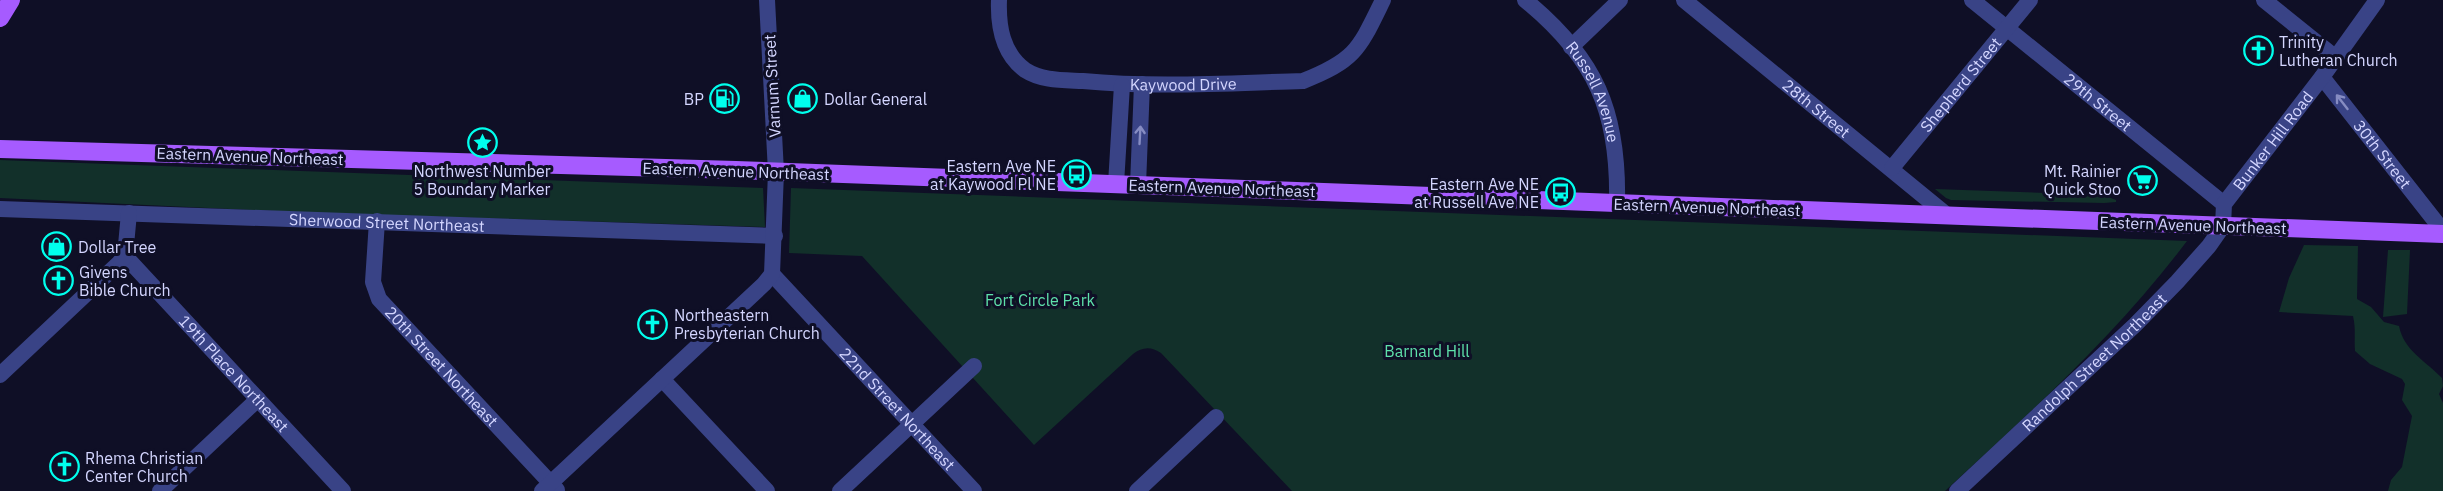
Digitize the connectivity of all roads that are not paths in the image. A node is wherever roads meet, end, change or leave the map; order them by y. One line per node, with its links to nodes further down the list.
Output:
1 (11, 0): 12 (main road)
2 (767, 0): 23 (street, Varnum Street)
3 (999, 0): 18 (street, Kaywood Drive)
4 (1383, 0): 17 (street, Kaywood Drive)
5 (1525, 0): 14 (street, Russell Avenue)
6 (1620, 0): 14 (street)
7 (1684, 0): 22 (street, 28th Street)
8 (1972, 0): 13 (street, 29th Street)
9 (2030, 0): 13 (street, Shepherd Street)
10 (2264, 0): 15 (street)
11 (2377, 0): 15 (street, Bunker Hill Road)
12 (0, 18)
13 (2007, 29): 22 (street, Shepherd Street); 27 (street, 29th Street)
14 (1571, 47): 26 (street, Russell Avenue)
15 (2336, 57): 16 (street, Bunker Hill Road)
16 (2322, 77): 27 (street, Bunker Hill Road); 33 (street, 30th Street, one-way to 16)
17 (1142, 84): 18 (street, Kaywood Drive); 25 (street, one-way to 17)
18 (1122, 85): 24 (street)
19 (0, 136): 21 (main road)
20 (0, 149): 21 (main road, Eastern Avenue Northeast)
21 (27, 150): 23 (main road, Eastern Avenue Northeast)
22 (1892, 168): 30 (street, 28th Street)
23 (777, 172): 24 (main road, Eastern Avenue Northeast); 34 (street, Varnum Street)
24 (1116, 184): 25 (main road, Eastern Avenue Northeast)
25 (1138, 185): 26 (main road, Eastern Avenue Northeast)
26 (1617, 203): 30 (main road, Eastern Avenue Northeast)
27 (2224, 204): 32 (street, Bunker Hill Road)
28 (0, 209): 29 (street, Sherwood Street Northeast)
29 (129, 213): 31 (street, Sherwood Street Northeast); 35 (street)
30 (1948, 216): 32 (main road, Eastern Avenue Northeast)
31 (377, 221): 34 (street, Sherwood Street Northeast); 43 (street, 20th Street Northeast)
32 (2223, 226): 33 (main road, Eastern Avenue Northeast); 50 (street, Randolph Street Northeast)
33 (2443, 232)
34 (775, 236): 36 (street, Varnum Street)
35 (125, 256): 38 (street); 40 (street, 19th Place Northeast)
36 (772, 274): 39 (street); 42 (street, 22nd Street Northeast)
37 (974, 366): 42 (street)
38 (0, 375)
39 (662, 379): 43 (street); 46 (street)
40 (258, 399): 44 (street); 45 (street, 19th Place Northeast)
41 (1216, 417): 49 (street)
42 (912, 425): 47 (street); 48 (street, 22nd Street Northeast)
43 (550, 488)
44 (159, 491)
45 (343, 491)
46 (767, 491)
47 (840, 491)
48 (974, 491)
49 (1137, 491)
50 (1957, 491)

